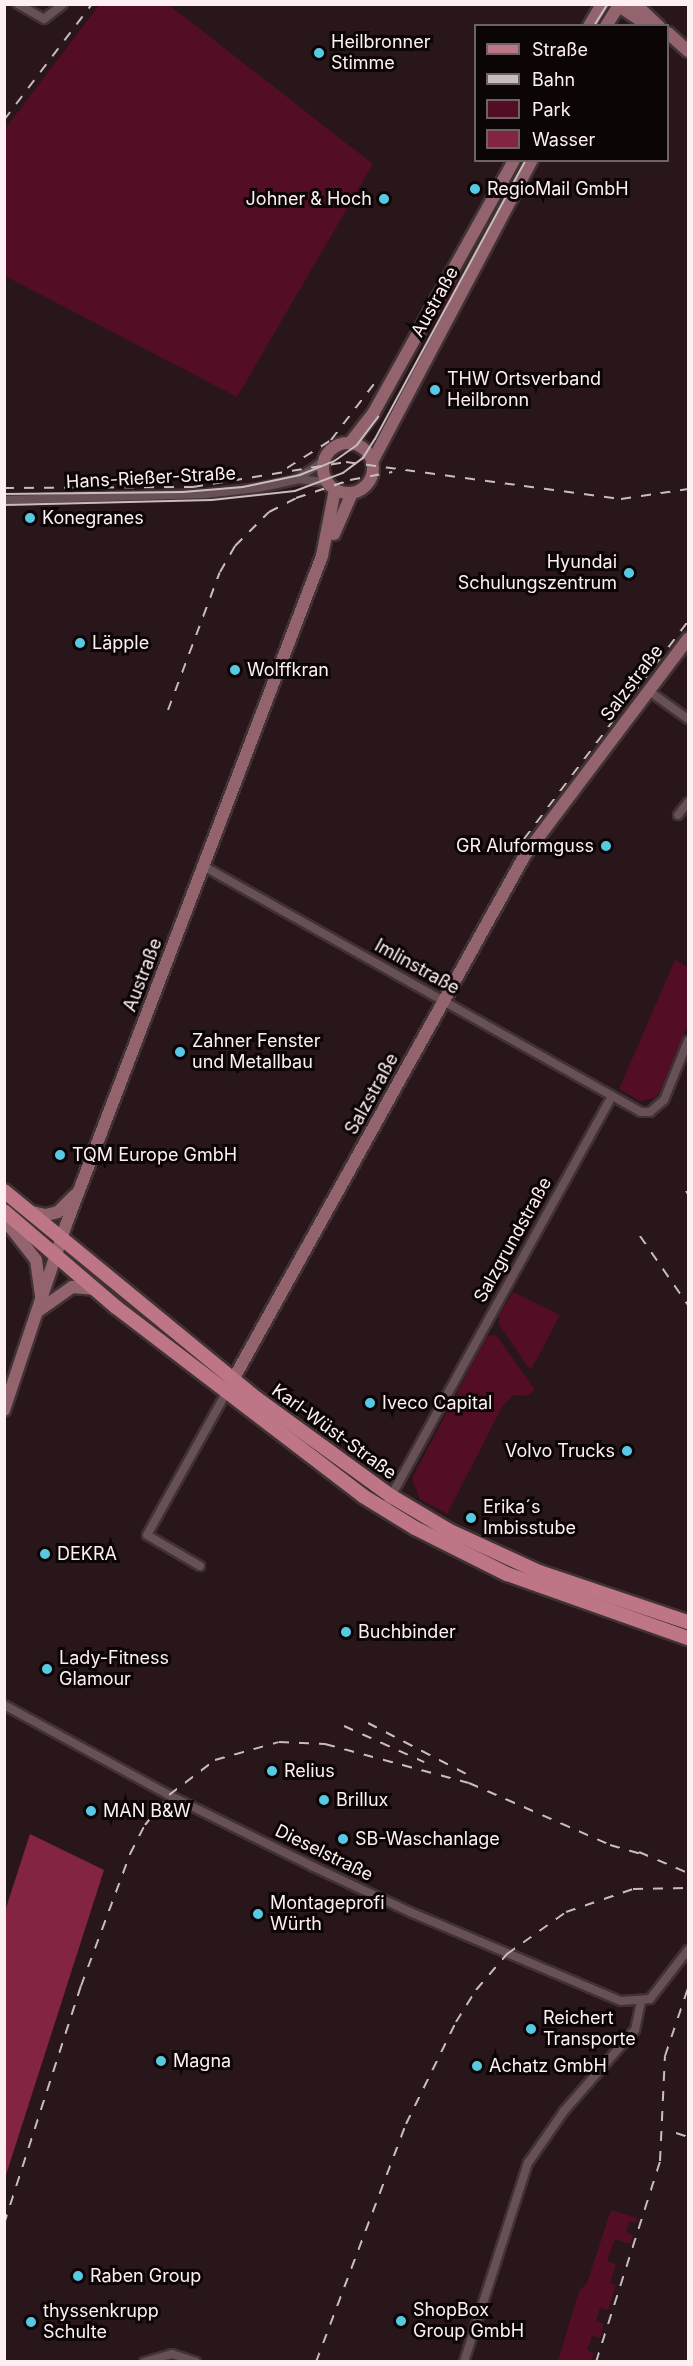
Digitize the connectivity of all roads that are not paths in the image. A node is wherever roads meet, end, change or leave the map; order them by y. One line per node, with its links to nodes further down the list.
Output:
1 (18, 4): 2 (street)
2 (63, 4)
3 (602, 4): 6 (main road)
4 (635, 4): 9 (main road)
5 (618, 5): 7 (main road); 8 (main road)
6 (590, 24)
7 (607, 24)
8 (646, 24)
9 (657, 24)
10 (669, 34): 11 (main road)
11 (669, 39)
12 (513, 162): 14 (main road, Austraße)
13 (531, 162): 16 (main road, Austraße)
14 (350, 443): 15 (main road, Austraße); 16 (main road)
15 (324, 461): 17 (street, Hans-Rießer-Straße); 18 (main road, Austraße)
16 (372, 462): 19 (main road, Austraße)
17 (297, 479): 18 (street, Hans-Rießer-Straße); 20 (street, Hans-Rießer-Straße)
18 (331, 486): 19 (main road); 21 (main road, Austraße)
19 (352, 493): 21 (main road, Austraße)
20 (4, 500)
21 (322, 556): 27 (main road, Austraße)
22 (688, 639): 23 (main road, Salzstraße)
23 (649, 691): 24 (street); 28 (main road, Salzstraße)
24 (688, 719)
25 (688, 802): 26 (street)
26 (678, 815)
27 (206, 867): 28 (street, Imlinstraße); 32 (main road, Austraße)
28 (444, 1001): 30 (street, Imlinstraße); 41 (main road, Salzstraße)
29 (688, 1041): 30 (street)
30 (612, 1096): 44 (street, Salzgrundstraße)
31 (4, 1191): 33 (main road, Karl-Wüst-Straße)
32 (78, 1192): 33 (main road); 36 (main road, Austraße)
33 (25, 1210): 36 (main road, Karl-Wüst-Straße)
34 (4, 1211): 37 (main road, Karl-Wüst-Straße)
35 (4, 1219): 39 (main road)
36 (60, 1241): 37 (main road, Austraße); 41 (main road, Karl-Wüst-Straße)
37 (55, 1257): 38 (main road, Karl-Wüst-Straße); 39 (main road, Austraße)
38 (93, 1289): 40 (main road); 42 (main road, Karl-Wüst-Straße)
39 (42, 1299): 40 (main road, Austraße)
40 (37, 1312): 43 (main road, Austraße)
41 (234, 1379): 42 (main road, Salzstraße); 44 (main road, Karl-Wüst-Straße)
42 (226, 1393): 45 (main road, Karl-Wüst-Straße); 46 (street, Salzstraße)
43 (4, 1410)
44 (391, 1496): 45 (street, Salzgrundstraße); 47 (main road, Karl-Wüst-Straße)
45 (384, 1509): 48 (main road, Karl-Wüst-Straße)
46 (200, 1566)
47 (688, 1622)
48 (688, 1638)
49 (4, 1704): 51 (street, Dieselstraße)
50 (688, 1950): 51 (street)
51 (641, 2002): 54 (street)
52 (144, 2361): 53 (street)
53 (196, 2361)
54 (464, 2361)

